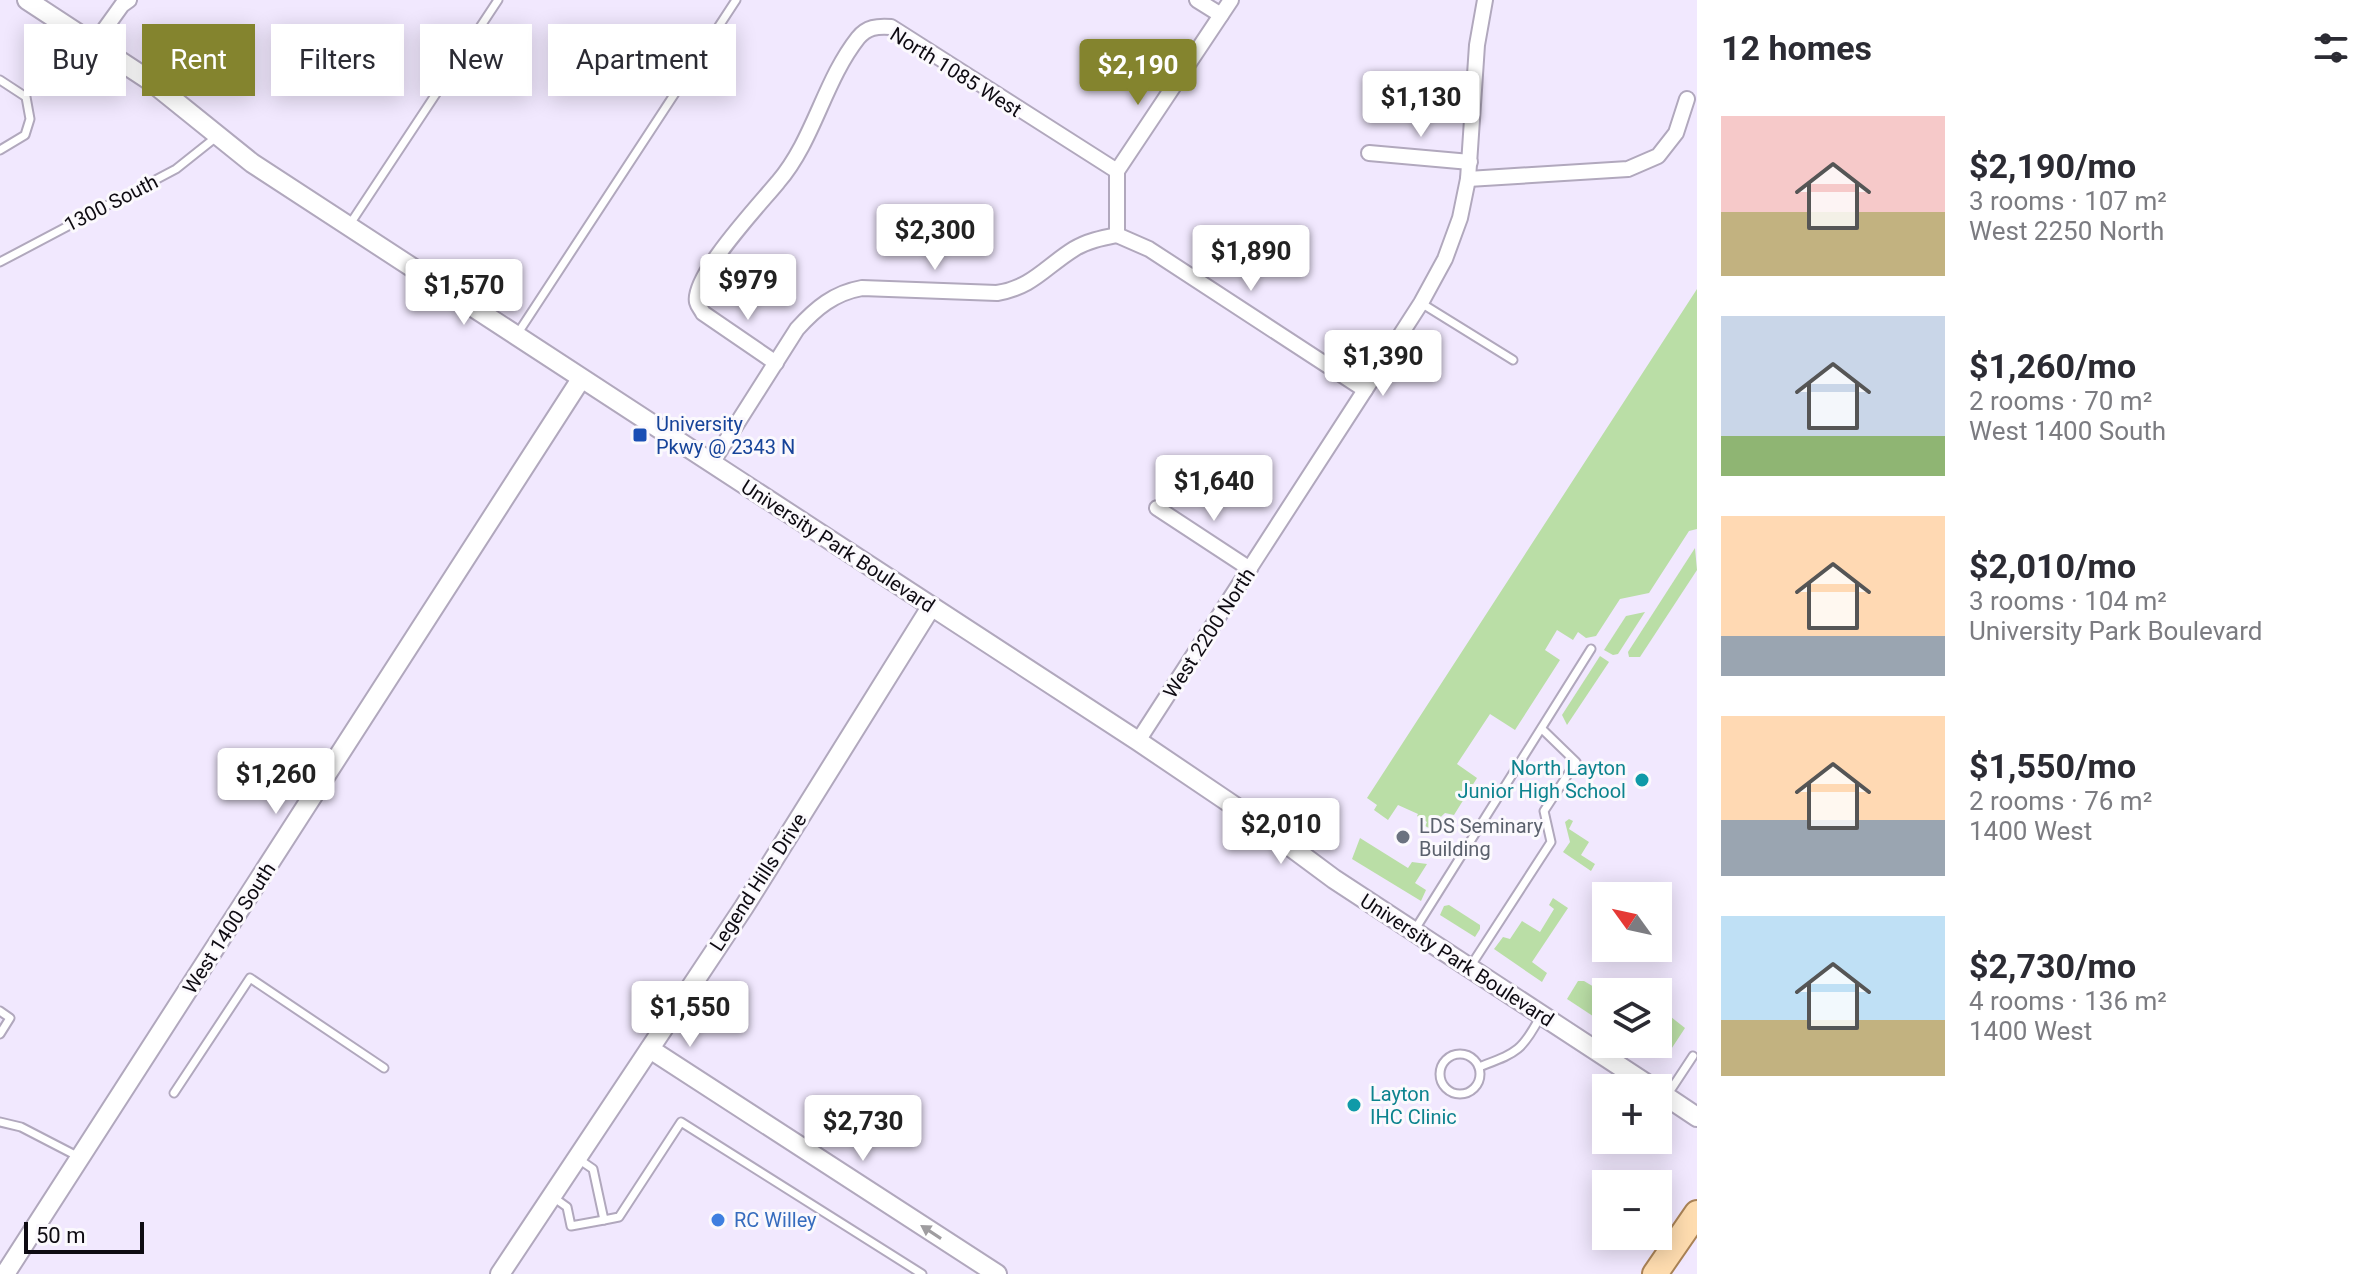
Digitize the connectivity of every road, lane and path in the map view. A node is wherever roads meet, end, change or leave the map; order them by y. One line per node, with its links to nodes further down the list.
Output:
1 (27, 0): 9 (street, University Park Boulevard)
2 (129, 0): 10 (street)
3 (498, 0): 20 (lane)
4 (736, 0): 24 (lane)
5 (1197, 0): 8 (street)
6 (1231, 0): 8 (street)
7 (1485, 0): 17 (street, West 2200 North)
8 (1221, 15): 18 (street)
9 (64, 24)
10 (108, 24)
11 (126, 65): 14 (street, University Park Boulevard)
12 (0, 80): 15 (lane)
13 (1687, 99): 19 (street)
14 (217, 136): 20 (street, University Park Boulevard); 22 (lane, 1300 South)
15 (0, 150)
16 (1369, 153): 17 (street)
17 (1470, 162): 19 (street, West 2200 North)
18 (1117, 171): 21 (street); 26 (street, North 1085 West)
19 (1468, 179): 23 (street, West 2200 North)
20 (348, 226): 24 (street, University Park Boulevard)
21 (1117, 235): 26 (street); 28 (street)
22 (0, 262)
23 (1421, 303): 25 (lane); 28 (street, West 2200 North)
24 (516, 336): 27 (street, University Park Boulevard)
25 (1513, 360)
26 (776, 363): 29 (street)
27 (581, 379): 29 (street, University Park Boulevard); 51 (street, West 1400 South)
28 (1365, 390): 31 (street, West 2200 North)
29 (712, 463): 32 (street, University Park Boulevard)
30 (1157, 508): 31 (street)
31 (1250, 569): 35 (street, West 2200 North)
32 (931, 607): 35 (street, University Park Boulevard); 41 (street, Legend Hills Drive)
33 (1591, 649): 34 (lane)
34 (1542, 729): 36 (lane); 37 (lane)
35 (1138, 741): 36 (street, University Park Boulevard)
36 (1414, 931): 37 (street, University Park Boulevard)
37 (1469, 968): 39 (street, University Park Boulevard)
38 (0, 1011): 40 (lane)
39 (1541, 1015): 43 (lane); 45 (street, University Park Boulevard)
40 (0, 1034)
41 (650, 1049): 52 (street, Legend Hills Drive); 59 (street, one-way to 41)
42 (1693, 1056): 46 (lane)
43 (1479, 1067): 43 (lane)
44 (384, 1068): 47 (lane)
45 (1631, 1074)
46 (1672, 1078)
47 (174, 1093)
48 (1672, 1101): 49 (street, University Park Boulevard)
49 (1697, 1117)
50 (0, 1122): 51 (lane)
51 (81, 1158): 56 (street, West 1400 South)
52 (577, 1158): 53 (street, Legend Hills Drive); 55 (lane)
53 (552, 1197): 55 (lane); 57 (street, Legend Hills Drive)
54 (1697, 1213): 60 (main road)
55 (604, 1220): 58 (lane)
56 (5, 1274)
57 (500, 1274)
58 (922, 1274)
59 (997, 1274)
60 (1655, 1274)

